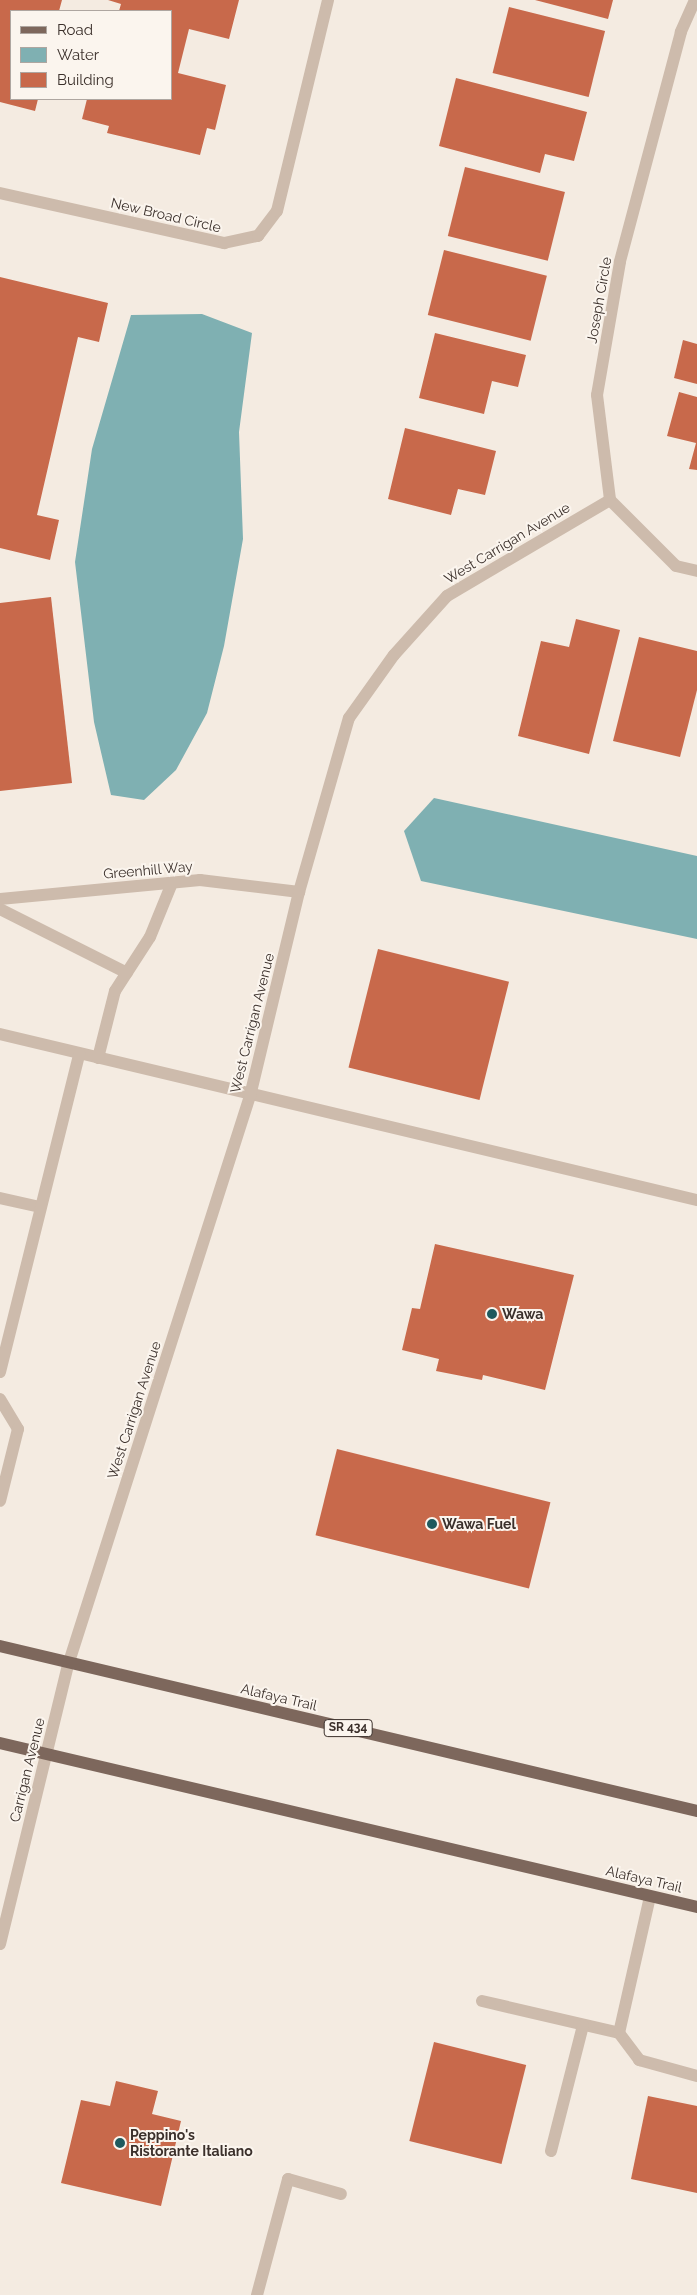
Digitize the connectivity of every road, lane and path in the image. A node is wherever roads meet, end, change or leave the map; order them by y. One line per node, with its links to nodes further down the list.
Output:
1 (328, 0): 3 (street, New Broad Circle)
2 (695, 0): 4 (street, Joseph Circle)
3 (0, 193)
4 (610, 500): 5 (street); 7 (street, West Carrigan Avenue)
5 (697, 571)
6 (172, 883): 7 (street, Greenhill Way); 8 (street, Greenhill Way); 10 (street)
7 (299, 892): 14 (street, West Carrigan Avenue)
8 (0, 899)
9 (0, 909): 10 (street)
10 (127, 974): 13 (street)
11 (0, 1034): 12 (street)
12 (79, 1054): 13 (street); 17 (street)
13 (98, 1058): 14 (street)
14 (250, 1096): 16 (street); 22 (street, West Carrigan Avenue)
15 (0, 1198): 17 (street)
16 (697, 1200)
17 (40, 1207): 18 (street)
18 (0, 1372)
19 (0, 1399): 20 (street)
20 (0, 1501)
21 (0, 1646): 22 (main road, Alafaya Trail / SR 434)
22 (69, 1662): 24 (street, Carrigan Avenue); 25 (main road, Alafaya Trail / SR 434)
23 (0, 1743): 24 (main road, Alafaya Trail)
24 (46, 1754): 26 (main road, Alafaya Trail); 28 (street, Carrigan Avenue)
25 (697, 1811)
26 (650, 1896): 27 (main road, Alafaya Trail); 31 (street)
27 (697, 1907)
28 (0, 1944)
29 (482, 2001): 30 (street)
30 (583, 2025): 31 (street); 33 (street)
31 (619, 2032): 32 (street)
32 (697, 2076)
33 (551, 2151)
34 (341, 2194): 35 (street)
35 (257, 2295)

